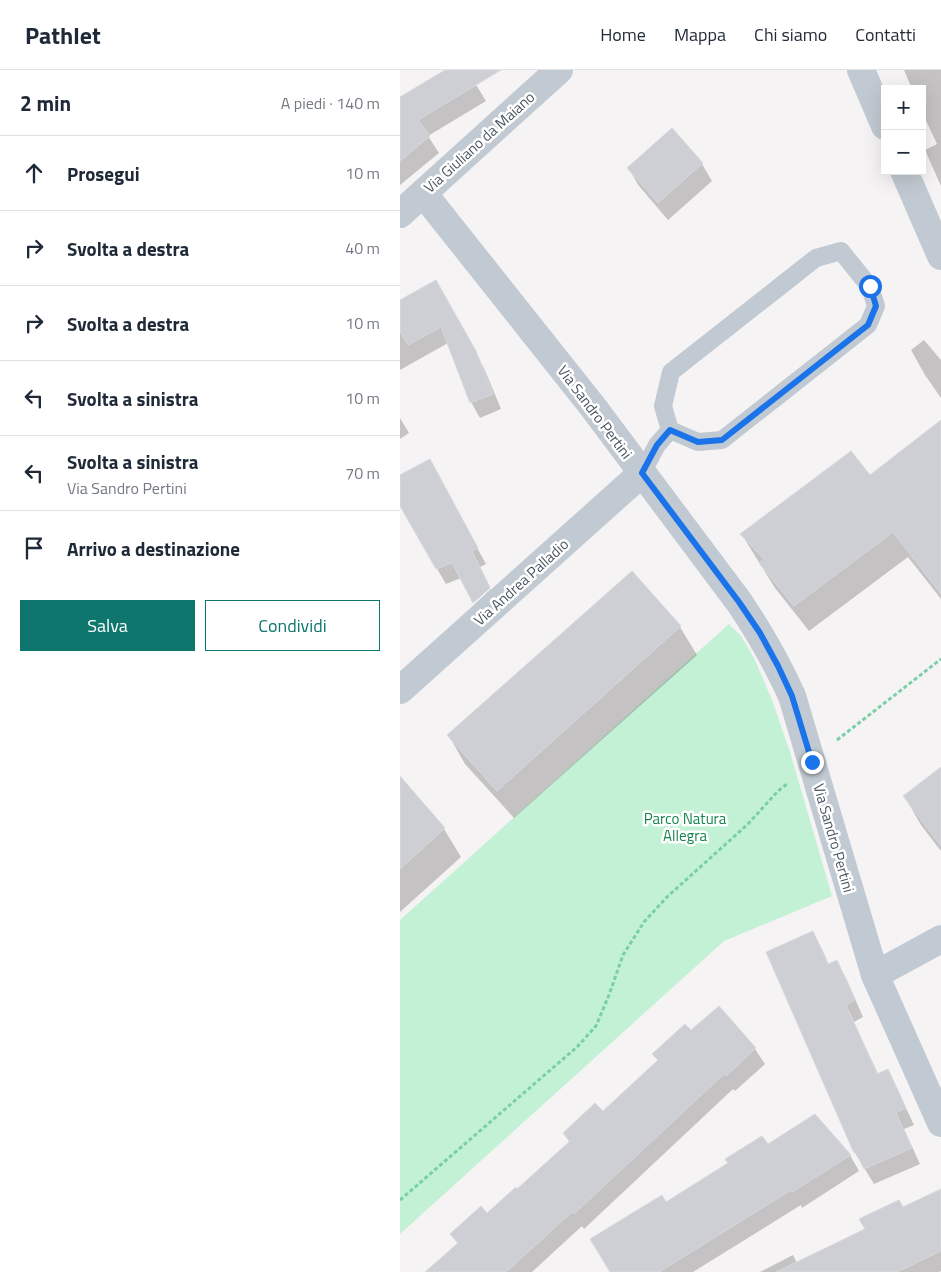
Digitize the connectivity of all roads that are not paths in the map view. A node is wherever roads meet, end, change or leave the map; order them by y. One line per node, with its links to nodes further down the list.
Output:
1 (559, 70): 5 (street, Via Giuliano da Maiano)
2 (861, 70): 3 (street)
3 (881, 117)
4 (906, 175): 7 (street)
5 (423, 192): 6 (street, Via Giuliano da Maiano); 9 (street, Via Sandro Pertini)
6 (400, 214)
7 (941, 256)
8 (670, 430): 8 (lane); 9 (lane)
9 (642, 473): 10 (street, Via Andrea Palladio); 12 (street, Via Sandro Pertini)
10 (400, 690)
11 (941, 939): 12 (street)
12 (875, 975): 13 (street, Via Sandro Pertini)
13 (941, 1123)

